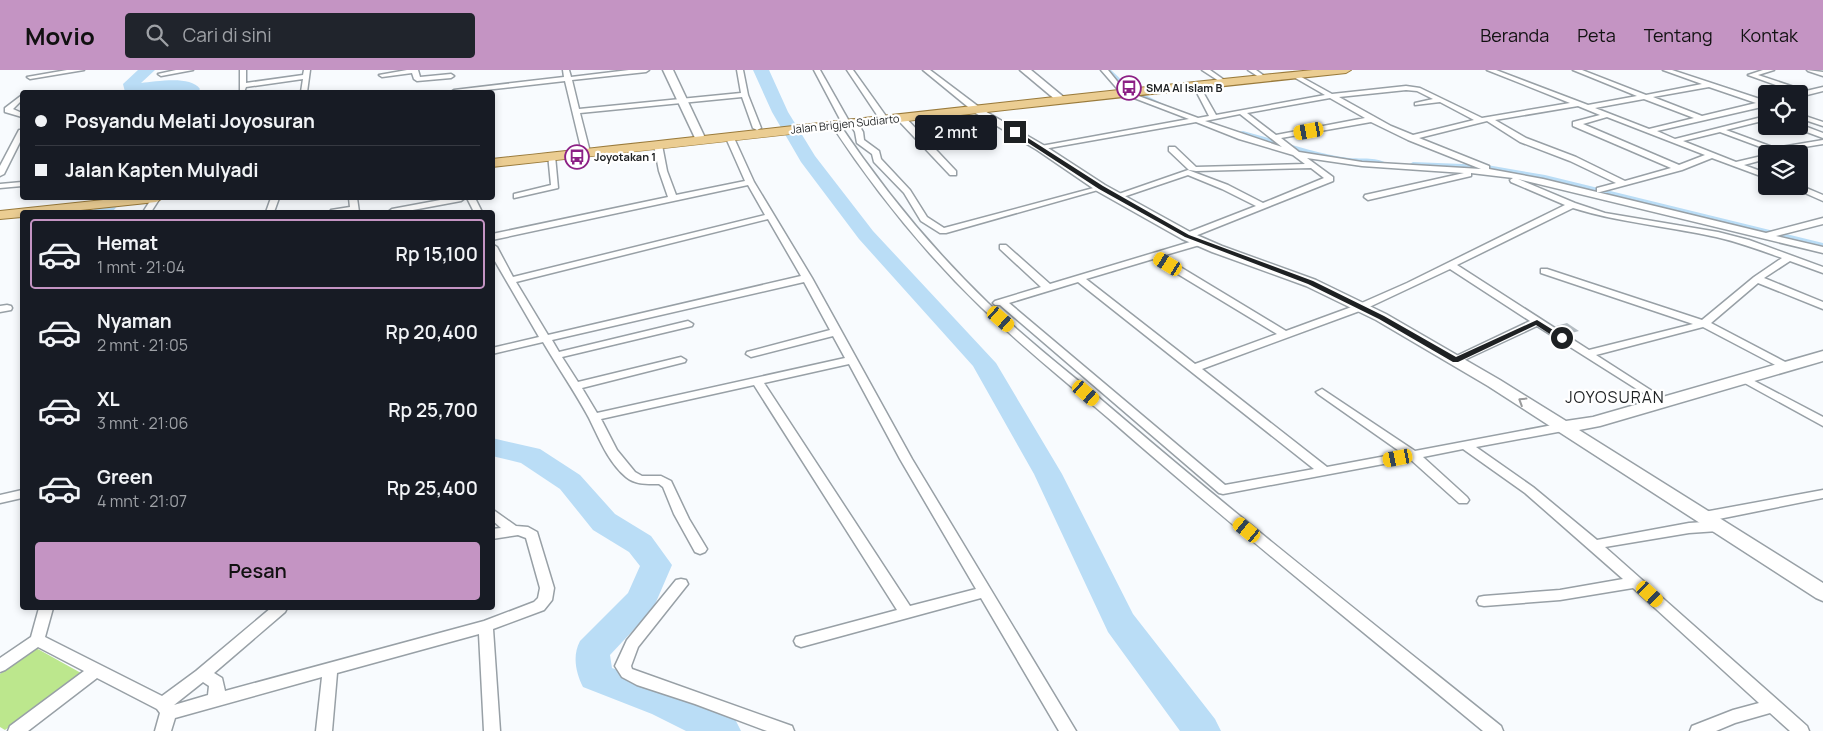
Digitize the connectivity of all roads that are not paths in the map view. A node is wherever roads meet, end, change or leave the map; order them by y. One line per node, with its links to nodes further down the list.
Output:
1 (38, 70): 24 (street)
2 (81, 70): 24 (street)
3 (190, 70): 27 (street)
4 (243, 70): 38 (street)
5 (566, 70): 32 (street)
6 (646, 70): 32 (street)
7 (668, 70): 50 (main road)
8 (740, 70): 45 (street)
9 (820, 70): 71 (street)
10 (850, 70): 66 (street)
11 (926, 70): 57 (street)
12 (1025, 70): 49 (main road)
13 (1104, 70): 43 (street)
14 (1113, 70): 43 (street)
15 (1205, 70): 33 (street)
16 (1252, 70): 31 (street)
17 (1346, 70): 23 (main road, Jalan Brigjen Sudiarto)
18 (1490, 70): 54 (street)
19 (1576, 70): 47 (street)
20 (1666, 70): 36 (street)
21 (1771, 70): 37 (street)
22 (1810, 70): 29 (street)
23 (1326, 71): 30 (main road, Jalan Brigjen Sudiarto)
24 (28, 72): 34 (street)
25 (307, 73): 38 (street); 40 (street)
26 (450, 73): 28 (street); 41 (street)
27 (161, 74)
28 (382, 74)
29 (1823, 74)
30 (1294, 76): 31 (main road, Jalan Brigjen Sudiarto); 46 (street)
31 (1264, 78): 33 (main road, Jalan Brigjen Sudiarto)
32 (568, 80): 42 (street); 59 (street)
33 (1224, 82): 35 (main road, Jalan Brigjen Sudiarto)
34 (28, 85)
35 (1196, 85): 43 (main road, Jalan Brigjen Sudiarto); 64 (street)
36 (1710, 85): 47 (street); 52 (street)
37 (1778, 85)
38 (243, 89)
39 (1823, 89): 44 (street)
40 (304, 90)
41 (454, 90)
42 (473, 90)
43 (1129, 91): 49 (main road, Jalan Brigjen Sudiarto); 64 (street); 64 (street)
44 (1808, 93)
45 (744, 95): 50 (street); 73 (street)
46 (1331, 96): 51 (street); 60 (street); 67 (street)
47 (1644, 96): 56 (street); 65 (street)
48 (20, 99): 58 (street)
49 (1061, 99): 57 (main road, Jalan Brigjen Sudiarto)
50 (681, 100): 59 (street); 82 (main road)
51 (1441, 100): 53 (street); 69 (street)
52 (1758, 101)
53 (1416, 104)
54 (1579, 104): 56 (street); 69 (street)
55 (1758, 106): 65 (street)
56 (1588, 107): 62 (street)
57 (976, 109): 63 (main road, Jalan Brigjen Sudiarto); 86 (main road)
58 (4, 111): 61 (street)
59 (576, 111): 91 (street)
60 (1241, 112): 64 (street); 79 (street)
61 (20, 114)
62 (1607, 115): 75 (street); 101 (street)
63 (901, 118): 66 (main road, Jalan Brigjen Sudiarto); 102 (street)
64 (1203, 118): 86 (street); 89 (street); 89 (street)
65 (1700, 118): 75 (street)
66 (884, 119): 71 (main road, Jalan Brigjen Sudiarto)
67 (1373, 119): 79 (street); 81 (street)
68 (1808, 119): 72 (street)
69 (1484, 120): 81 (street); 107 (street)
70 (1758, 120): 83 (street)
71 (845, 123): 80 (main road, Jalan Brigjen Sudiarto); 110 (street); 149 (street)
72 (1823, 124)
73 (757, 128)
74 (1808, 130): 78 (street)
75 (1649, 131): 83 (street)
76 (1724, 132): 84 (street)
77 (20, 136): 96 (street)
78 (1823, 136)
79 (1277, 137): 89 (street)
80 (730, 138): 82 (main road, Jalan Brigjen Sudiarto); 106 (street)
81 (1410, 138): 100 (street)
82 (701, 140): 85 (main road, Jalan Brigjen Sudiarto)
83 (1675, 141): 93 (street)
84 (1823, 142)
85 (658, 144): 91 (main road, Jalan Brigjen Sudiarto); 115 (street)
86 (1041, 148): 110 (main road)
87 (1808, 148): 90 (street)
88 (1172, 149): 99 (street)
89 (1291, 149): 99 (street); 100 (street); 100 (street)
90 (1823, 151)
91 (586, 152): 94 (main road, Jalan Brigjen Sudiarto)
92 (20, 155): 96 (street)
93 (1713, 155): 98 (street); 101 (street)
94 (552, 156): 97 (main road, Jalan Brigjen Sudiarto); 113 (street)
95 (1758, 159): 98 (street)
96 (6, 160): 105 (street)
97 (495, 163)
98 (1737, 164): 104 (street)
99 (1314, 166): 121 (street)
100 (1479, 167): 103 (street); 111 (street); 116 (street)
101 (1678, 168): 107 (street)
102 (953, 172)
103 (1493, 172): 120 (street); 129 (street)
104 (1758, 173)
105 (0, 174)
106 (750, 182): 115 (street); 127 (street)
107 (1623, 183): 111 (street)
108 (20, 184): 109 (street)
109 (0, 186)
110 (1101, 188): 114 (main road)
111 (1600, 190): 129 (street)
112 (1808, 192): 117 (street)
113 (517, 196)
114 (1116, 196): 121 (street); 131 (main road)
115 (673, 198): 130 (street)
116 (1368, 198)
117 (1823, 198)
118 (136, 200): 122 (main road)
119 (450, 200): 124 (street)
120 (1572, 205): 132 (street); 139 (street)
121 (1263, 206): 131 (street)
122 (76, 209): 123 (main road)
123 (57, 210)
124 (402, 210)
125 (20, 213): 126 (main road)
126 (0, 215)
127 (771, 216): 142 (street); 145 (street)
128 (1823, 221): 129 (street)
129 (1772, 235): 132 (street); 133 (street); 135 (street)
130 (495, 236)
131 (1194, 239): 136 (street); 150 (main road)
132 (1746, 242): 137 (street)
133 (1823, 244)
134 (1003, 247): 146 (street)
135 (1823, 250)
136 (1155, 256): 143 (street); 155 (street)
137 (1788, 258): 140 (street); 144 (street)
138 (496, 260): 145 (street)
139 (1450, 266): 150 (street); 151 (street)
140 (1823, 270)
141 (1544, 271): 153 (street)
142 (806, 278): 154 (street); 156 (street)
143 (1080, 279): 146 (street); 166 (street)
144 (1757, 279): 148 (street); 153 (street)
145 (511, 280): 156 (street)
146 (1048, 288): 147 (street)
147 (1002, 302): 149 (street); 177 (street)
148 (1823, 306)
149 (987, 307): 212 (street)
150 (1361, 307): 155 (street); 164 (main road)
151 (1537, 322): 159 (street); 164 (street)
152 (688, 324): 160 (street)
153 (1704, 324): 159 (street); 165 (street)
154 (836, 332): 158 (street); 163 (street)
155 (1284, 335): 166 (street)
156 (546, 339): 157 (street); 160 (street)
157 (495, 350)
158 (751, 354)
159 (1587, 354): 171 (street)
160 (556, 356): 169 (street)
161 (1823, 356): 165 (main road)
162 (681, 360): 169 (street)
163 (851, 360): 168 (street); 190 (street)
164 (1456, 360): 174 (main road, one-way to 164)
165 (1787, 367): 167 (main road)
166 (1193, 369): 177 (street)
167 (1745, 379): 171 (main road); 173 (street)
168 (758, 382): 172 (street); 195 (street)
169 (576, 386): 172 (street)
170 (1322, 392): 176 (street)
171 (1662, 402): 174 (main road)
172 (594, 417): 187 (street)
173 (1823, 422)
174 (1564, 427): 175 (street); 183 (main road)
175 (1465, 445): 176 (street); 186 (street)
176 (1413, 455): 177 (street); 181 (street)
177 (1324, 471)
178 (20, 494): 180 (street)
179 (1823, 494): 183 (street)
180 (0, 499)
181 (1463, 500)
182 (495, 515): 184 (street)
183 (1711, 521): 186 (street); 191 (main road)
184 (513, 530): 185 (street); 196 (street)
185 (495, 533)
186 (1595, 546): 188 (street)
187 (700, 550)
188 (1637, 582): 192 (street); 204 (street)
189 (681, 584): 210 (street)
190 (984, 592): 195 (street); 211 (street)
191 (1823, 592)
192 (1484, 602)
193 (45, 610): 197 (street)
194 (274, 610): 202 (street)
195 (906, 612): 198 (street)
196 (486, 626): 201 (street); 209 (street)
197 (37, 640): 199 (street); 200 (street)
198 (802, 641)
199 (0, 666)
200 (97, 669): 205 (street); 206 (street)
201 (330, 669): 203 (street); 208 (street)
202 (201, 675): 203 (street); 205 (street)
203 (214, 700): 205 (street)
204 (1772, 706): 213 (street); 214 (street)
205 (165, 708): 207 (street)
206 (16, 731)
207 (163, 731)
208 (324, 731)
209 (492, 731)
210 (786, 731)
211 (1068, 731)
212 (1495, 731)
213 (1698, 731)
214 (1801, 731)

